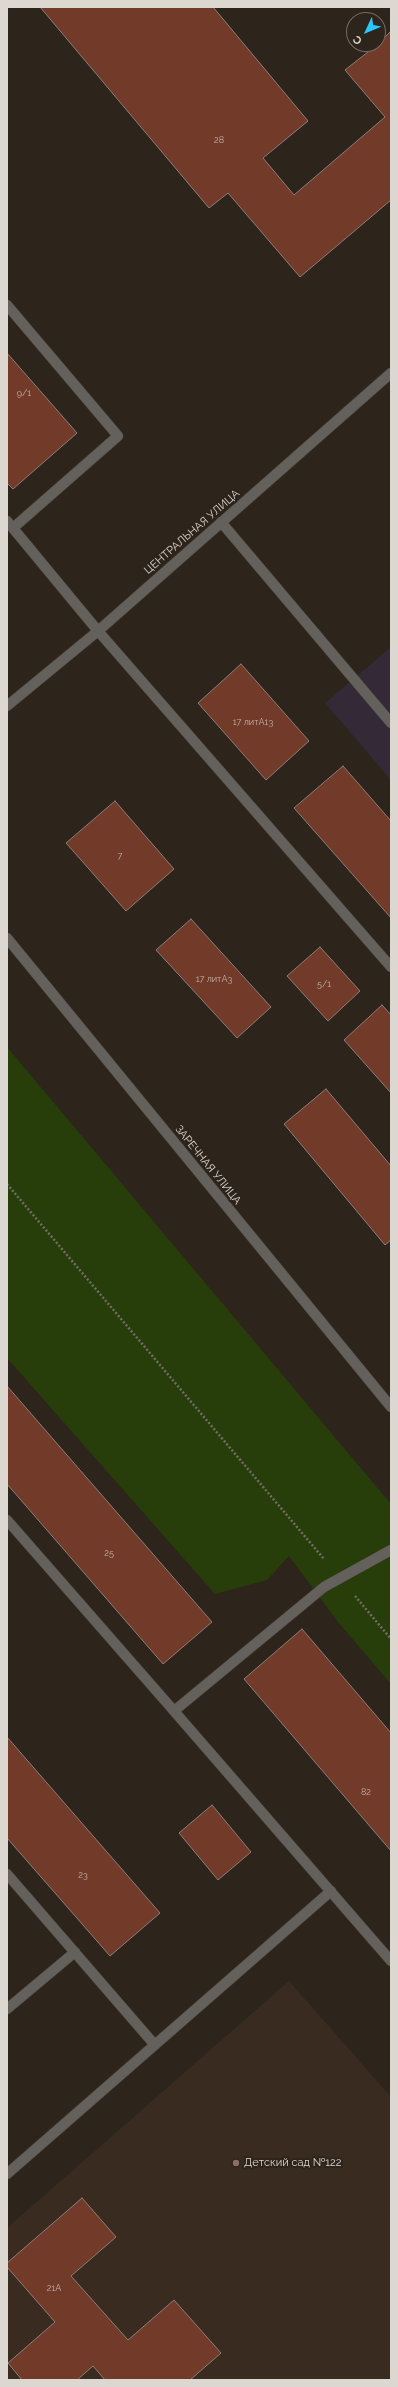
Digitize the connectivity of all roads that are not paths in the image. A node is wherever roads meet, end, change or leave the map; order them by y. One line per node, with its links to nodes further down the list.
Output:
1 (7, 306): 4 (street)
2 (391, 373): 3 (street, ЦЕНТРАЛЬНАЯ УЛИЦА)
3 (221, 522): 5 (street, ЦЕНТРАЛЬНАЯ УЛИЦА); 7 (street)
4 (10, 525): 5 (street)
5 (98, 631): 6 (street, ЦЕНТРАЛЬНАЯ УЛИЦА); 9 (street)
6 (7, 706)
7 (391, 723)
8 (8, 940): 10 (street, ЗАРЕЧНАЯ УЛИЦА)
9 (391, 967)
10 (391, 1407)
11 (7, 1520): 13 (street)
12 (391, 1550): 13 (street)
13 (174, 1711): 15 (street)
14 (7, 1874): 16 (street)
15 (331, 1891): 17 (street); 19 (street)
16 (75, 1952): 18 (street); 19 (street)
17 (391, 1961)
18 (7, 2009)
19 (154, 2044): 20 (street)
20 (7, 2174)

